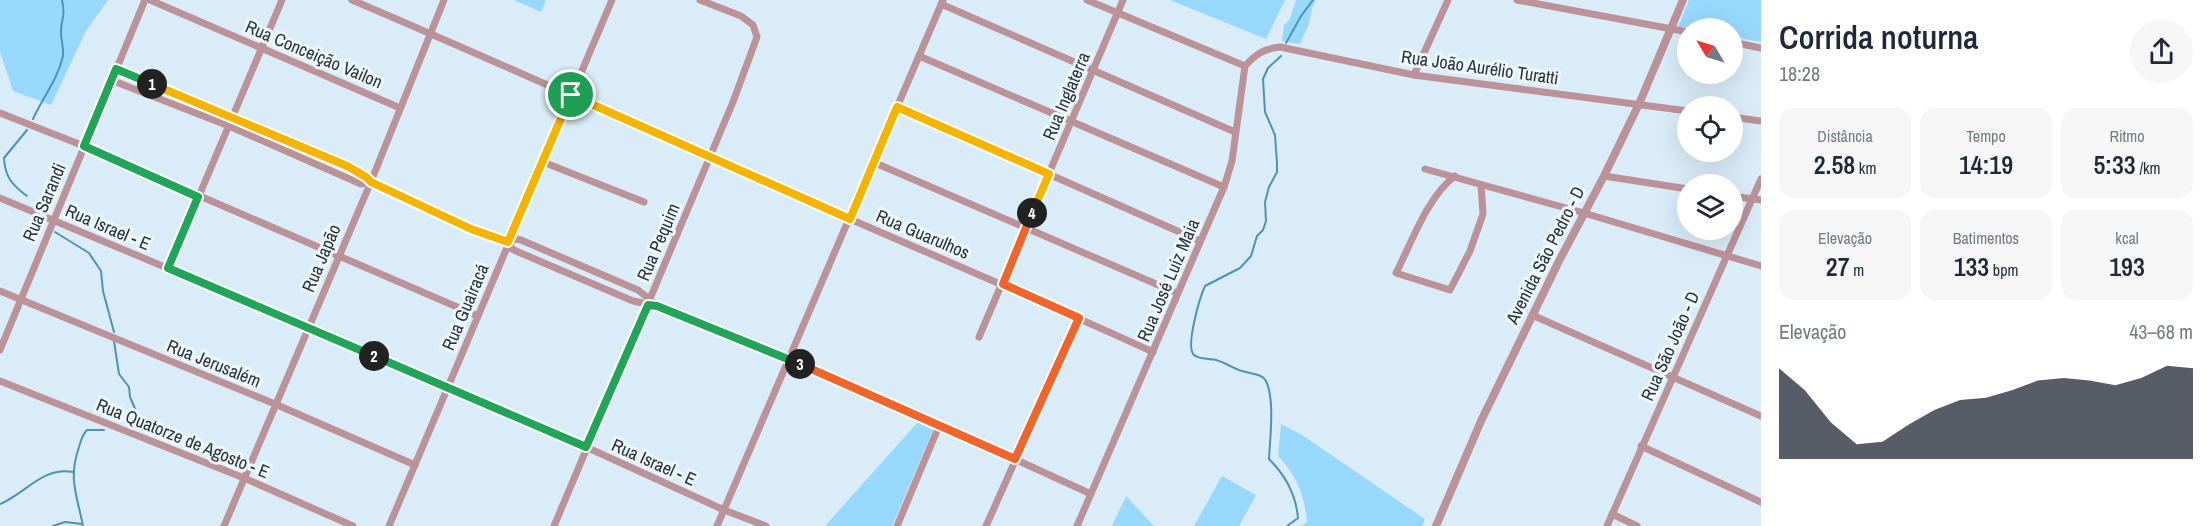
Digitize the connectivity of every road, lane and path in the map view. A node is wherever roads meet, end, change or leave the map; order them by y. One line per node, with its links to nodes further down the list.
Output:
1 (148, 0): 18 (street, Rua Conceição Vailon); 22 (street, Rua Sarandi)
2 (282, 0): 18 (street)
3 (352, 0): 16 (street, Rua Guarulhos)
4 (444, 0): 16 (street, Rua Japão)
5 (612, 0): 26 (street, Rua Guairacá)
6 (700, 0): 39 (street, Rua Pequim)
7 (1087, 0): 13 (street)
8 (1124, 0): 13 (street, Rua Inglaterra)
9 (1448, 0): 24 (street)
10 (1516, 0): 14 (street)
11 (1683, 0): 14 (street, Avenida São Pedro - D)
12 (942, 2): 20 (street); 23 (street)
13 (1118, 14): 21 (street); 23 (street, Rua Inglaterra)
14 (1672, 29): 15 (street); 27 (street, Avenida São Pedro - D)
15 (1677, 30)
16 (430, 33): 26 (street, Rua Guarulhos); 29 (street, Rua Japão)
17 (1743, 44): 19 (street)
18 (262, 48): 29 (street, Rua Conceição Vailon); 32 (street)
19 (1761, 48)
20 (919, 56): 28 (street); 34 (street)
21 (1245, 66): 24 (street, Rua João Aurélio Turatti); 37 (street, Rua José Luiz Maia)
22 (116, 69): 25 (street, Rua Sarandi); 32 (street)
23 (1094, 70): 34 (street, Rua Inglaterra); 37 (street)
24 (1414, 75): 27 (street, Rua João Aurélio Turatti)
25 (111, 80): 36 (street); 38 (street, Rua Sarandi)
26 (571, 95): 39 (street, Rua Guarulhos); 40 (street, Rua Guairacá)
27 (1639, 104): 30 (street, Rua João Aurélio Turatti); 45 (street, Avenida São Pedro - D)
28 (897, 107): 41 (street); 43 (street)
29 (400, 108): 47 (street, Rua Japão)
30 (1677, 109)
31 (0, 113): 38 (street)
32 (232, 118): 36 (street); 47 (street)
33 (1743, 119): 35 (street)
34 (1072, 121): 43 (street, Rua Inglaterra); 49 (street)
35 (1761, 121)
36 (229, 126): 47 (street); 51 (street)
37 (1235, 132): 49 (street, Rua José Luiz Maia)
38 (84, 146): 51 (street); 59 (street, Rua Sarandi)
39 (711, 156): 58 (street, Rua Guarulhos); 71 (street, Rua Pequim)
40 (543, 162): 56 (street); 61 (street, Rua Guairacá)
41 (873, 162): 58 (street); 60 (street)
42 (1425, 169): 44 (street)
43 (1049, 174): 60 (street, Rua Inglaterra); 62 (street)
44 (1455, 176): 48 (street); 48 (street)
45 (1604, 176): 50 (street); 57 (street, Avenida São Pedro - D)
46 (1761, 179): 54 (street, Rua São João - D)
47 (371, 182): 61 (street); 64 (street, Rua Japão)
48 (1481, 185): 57 (street)
49 (1224, 187): 62 (street, Rua José Luiz Maia)
50 (1677, 187)
51 (198, 197): 64 (street); 66 (street)
52 (0, 198): 59 (street, Rua Israel - E)
53 (1743, 198): 54 (street)
54 (1752, 199): 55 (street); 63 (street, Rua São João - D)
55 (1761, 201)
56 (644, 202)
57 (1584, 213): 63 (street); 72 (street, Avenida São Pedro - D)
58 (850, 219): 67 (street, Rua Guarulhos); 79 (street)
59 (53, 220): 66 (street, Rua Israel - E); 70 (street, Rua Sarandi)
60 (1026, 228): 67 (street, Rua Inglaterra); 69 (street)
61 (508, 242): 71 (street); 71 (street); 73 (street, Rua Guairacá)
62 (1200, 242): 69 (street, Rua José Luiz Maia)
63 (1727, 254): 65 (street); 80 (street, Rua São João - D)
64 (338, 255): 73 (street); 75 (street, Rua Japão)
65 (1761, 266)
66 (168, 268): 75 (street, Rua Israel - E)
67 (1003, 284): 74 (street, Rua Guarulhos); 76 (street, Rua Inglaterra)
68 (0, 291): 70 (street, Rua Jerusalém)
69 (1178, 293): 78 (street, Rua José Luiz Maia)
70 (20, 299): 77 (street, Rua Sarandi); 83 (street, Rua Jerusalém)
71 (649, 302): 79 (street); 87 (street, Rua Pequim)
72 (1532, 315): 80 (street); 104 (street, Avenida São Pedro - D)
73 (478, 316): 82 (street, Rua Guairacá)
74 (1079, 318): 78 (street, Rua Guarulhos); 88 (street)
75 (308, 327): 82 (street, Rua Israel - E); 83 (street, Rua Japão)
76 (979, 337)
77 (0, 350)
78 (1153, 352): 91 (street, Rua José Luiz Maia)
79 (788, 359): 85 (street); 93 (street)
80 (1672, 377): 84 (street); 86 (street, Rua São João - D)
81 (0, 381): 90 (street, Rua Quatorze de Agosto - E)
82 (447, 388): 87 (street, Rua Israel - E); 89 (street, Rua Guairacá)
83 (275, 404): 89 (street, Rua Jerusalém); 90 (street, Rua Japão)
84 (1761, 416)
85 (939, 426): 88 (street); 101 (street)
86 (1641, 446): 92 (street); 94 (street, Rua São João - D)
87 (586, 447): 93 (street, Rua Israel - E); 98 (street, Rua Pequim)
88 (1015, 459): 91 (street); 102 (street)
89 (415, 465): 97 (street, Rua Guairacá)
90 (244, 478): 95 (street, Rua Japão); 96 (street, Rua Quatorze de Agosto - E)
91 (1091, 494): 103 (street, Rua José Luiz Maia)
92 (1761, 502)
93 (724, 510): 99 (street); 100 (street, Rua Israel - E)
94 (1612, 514): 105 (street, Rua São João - D); 106 (street)
95 (224, 526)
96 (353, 526)
97 (389, 526)
98 (554, 526)
99 (717, 526)
100 (766, 526)
101 (897, 526)
102 (986, 526)
103 (1077, 526)
104 (1436, 526)
105 (1607, 526)
106 (1637, 526)

